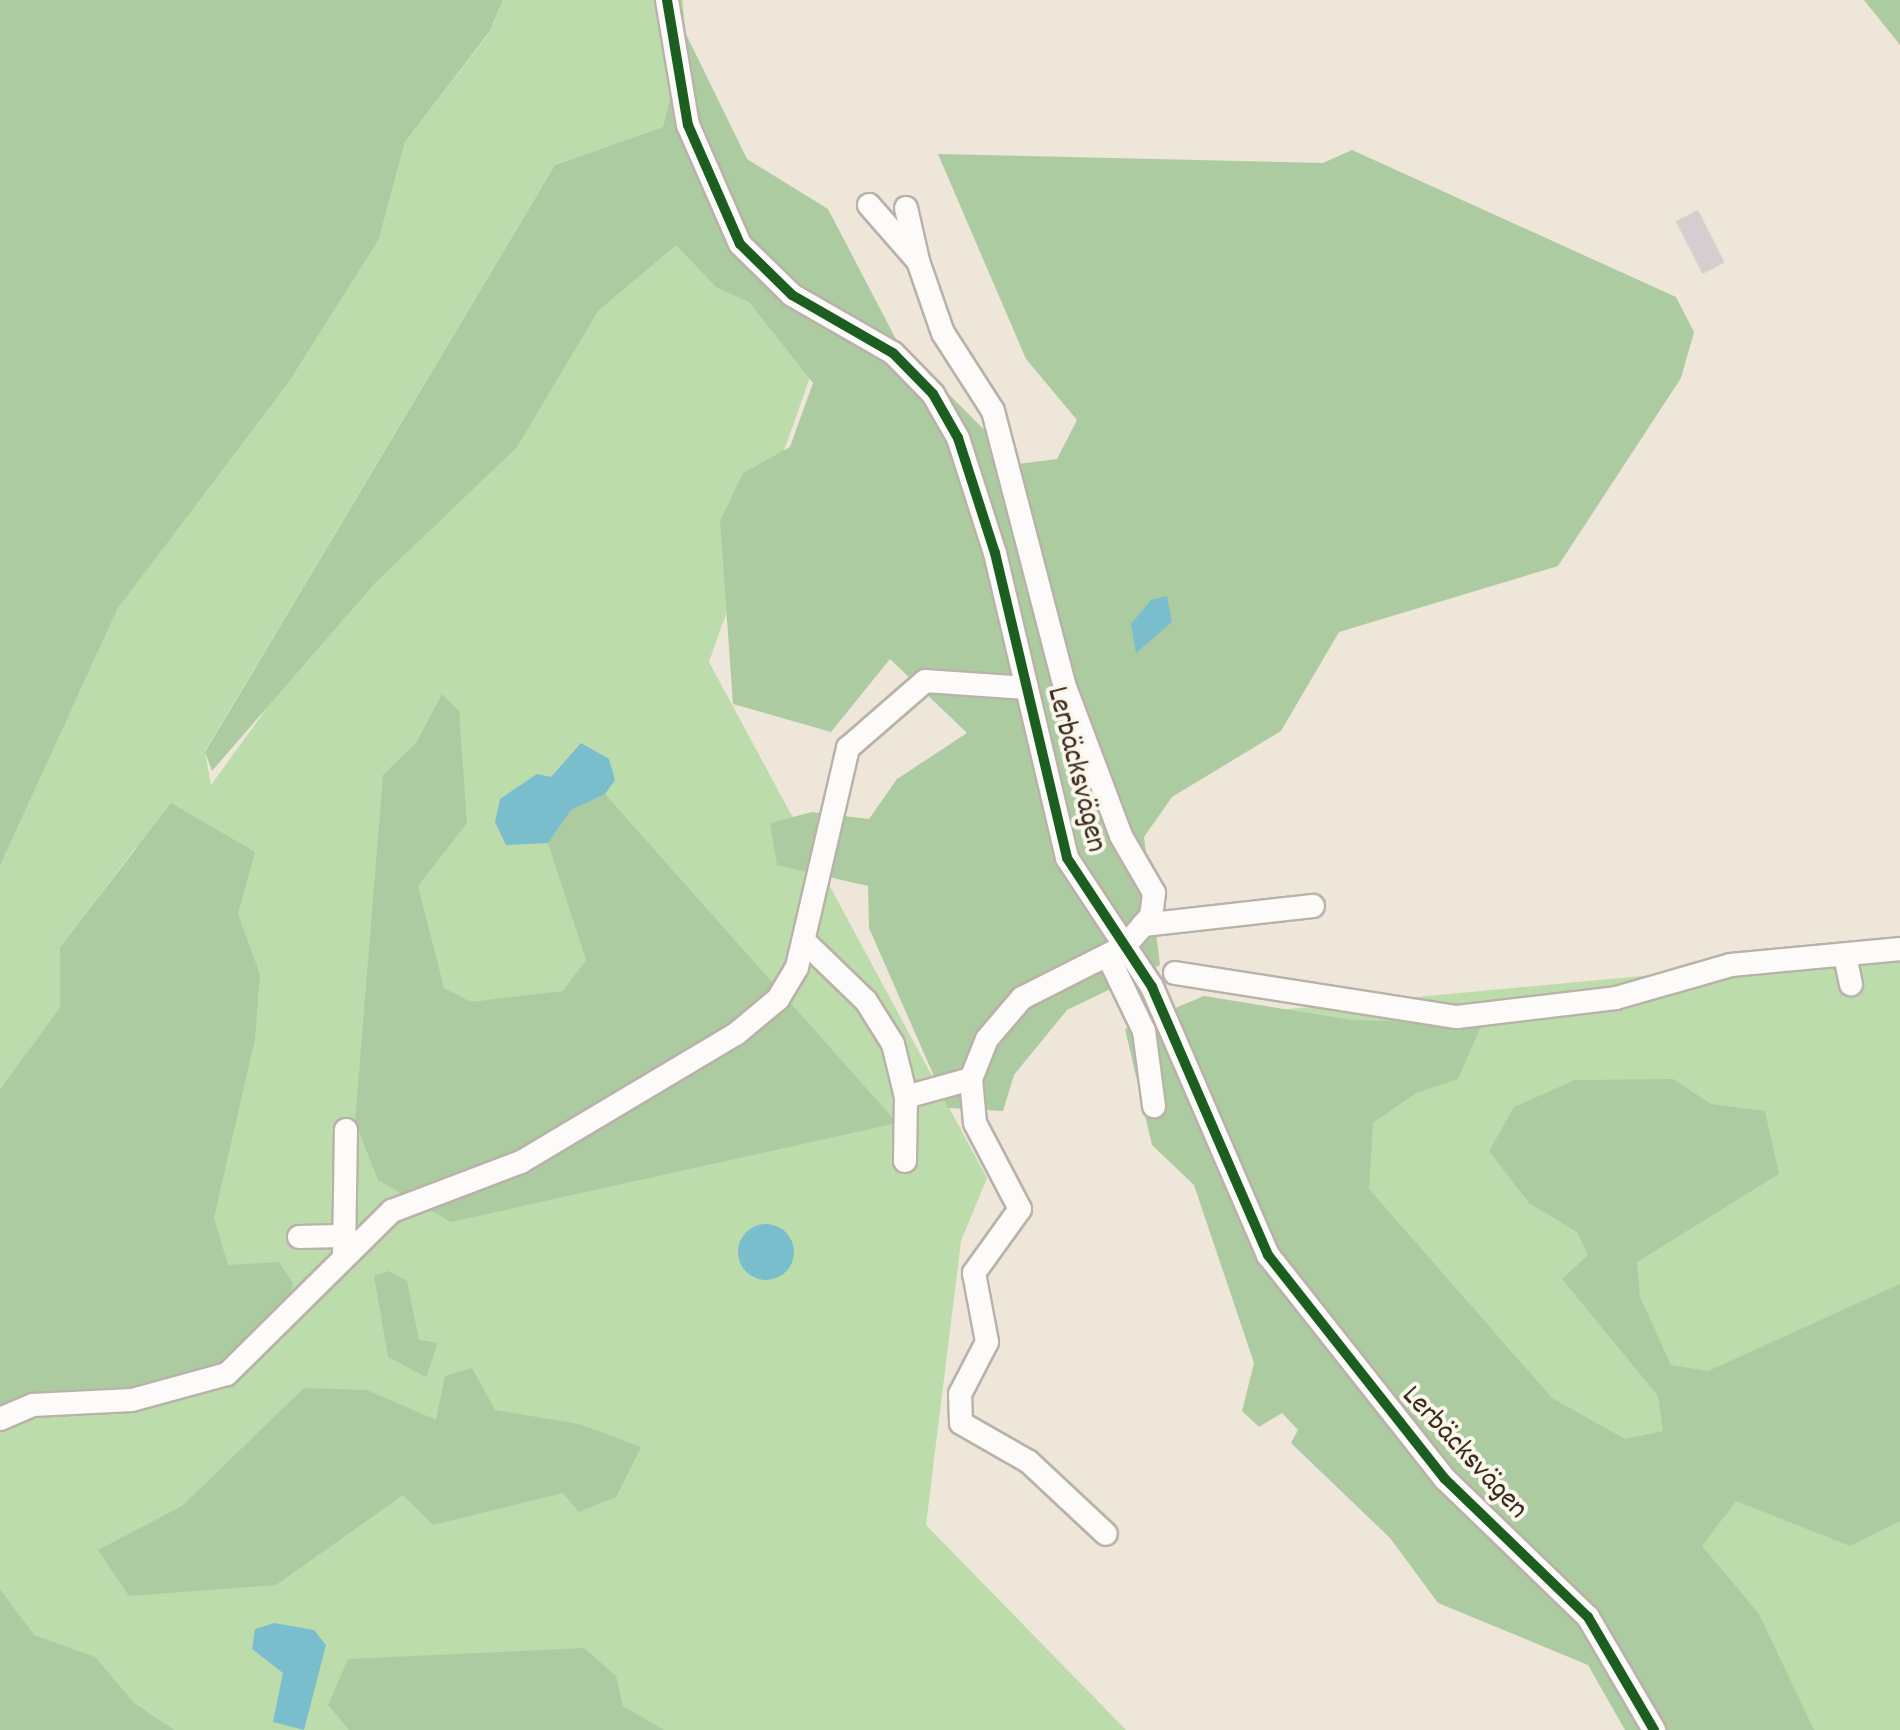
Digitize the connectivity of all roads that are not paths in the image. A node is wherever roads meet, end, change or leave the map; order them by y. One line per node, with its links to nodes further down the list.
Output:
1 (667, 0): 5 (street, Lerbäcksvägen)
2 (869, 205): 4 (street)
3 (906, 208): 4 (street)
4 (918, 261): 6 (street)
5 (1028, 688): 10 (street); 12 (street, Lerbäcksvägen)
6 (1154, 894): 8 (street); 9 (street)
7 (1313, 906): 8 (street)
8 (1170, 923): 9 (street)
9 (1143, 926): 12 (street)
10 (805, 942): 17 (street); 22 (street)
11 (1900, 948): 13 (street)
12 (1116, 951): 16 (street); 18 (street); 25 (street, Lerbäcksvägen)
13 (1844, 956): 14 (street); 15 (street)
14 (1175, 973)
15 (1851, 984)
16 (971, 1078): 17 (street); 24 (street)
17 (906, 1097): 20 (street)
18 (1154, 1106)
19 (346, 1130): 22 (street)
20 (912, 1156)
21 (299, 1238): 22 (street)
22 (342, 1246): 23 (street)
23 (0, 1420)
24 (1106, 1534)
25 (1654, 1730)

